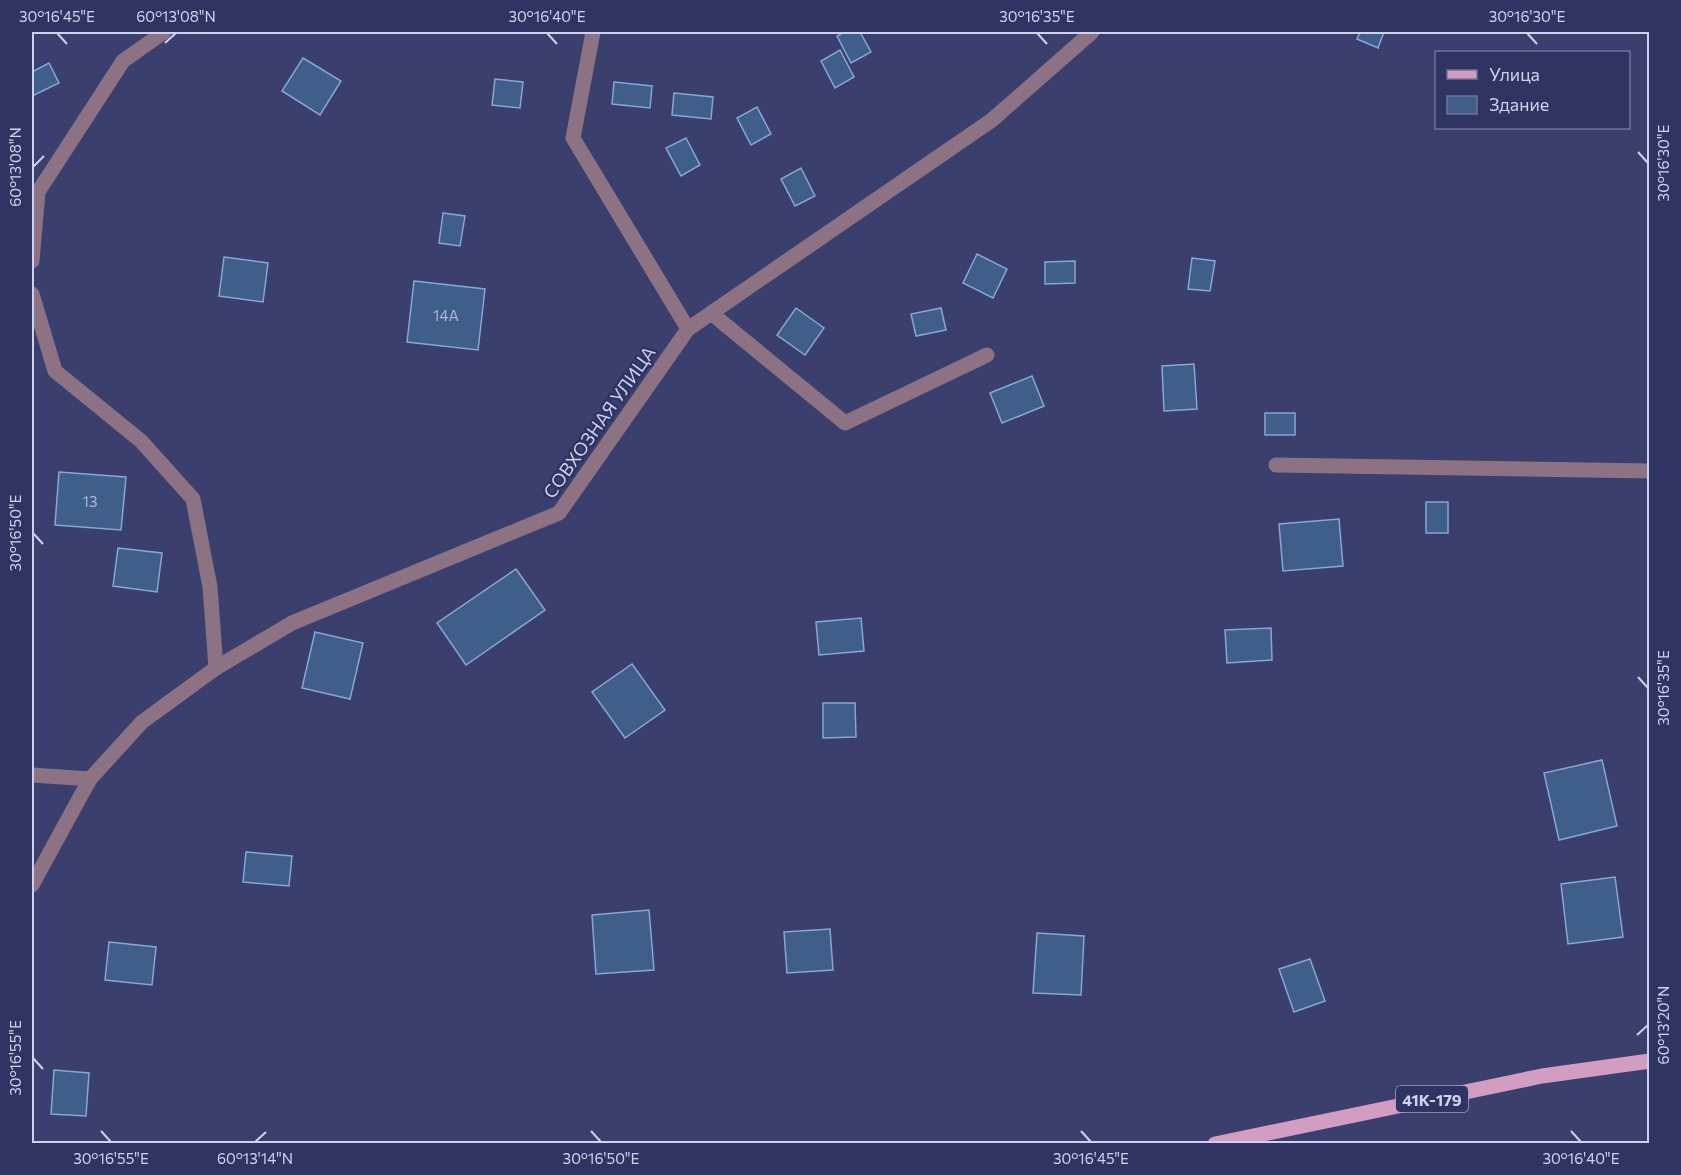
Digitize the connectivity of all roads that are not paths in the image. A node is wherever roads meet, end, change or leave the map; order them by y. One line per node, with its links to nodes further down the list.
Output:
1 (164, 32): 4 (street)
2 (593, 32): 7 (street)
3 (1092, 32): 6 (street, СОВХОЗНАЯ УЛИЦА)
4 (32, 261)
5 (32, 294): 11 (street)
6 (711, 313): 7 (street, СОВХОЗНАЯ УЛИЦА); 8 (street)
7 (688, 328): 11 (street, СОВХОЗНАЯ УЛИЦА)
8 (987, 355)
9 (1276, 465): 10 (street)
10 (1650, 471)
11 (216, 668): 13 (street, СОВХОЗНАЯ УЛИЦА)
12 (32, 775): 13 (street)
13 (90, 779): 14 (street, СОВХОЗНАЯ УЛИЦА)
14 (32, 885)
15 (1650, 1061): 16 (main road, 41К-179)
16 (1215, 1143)

